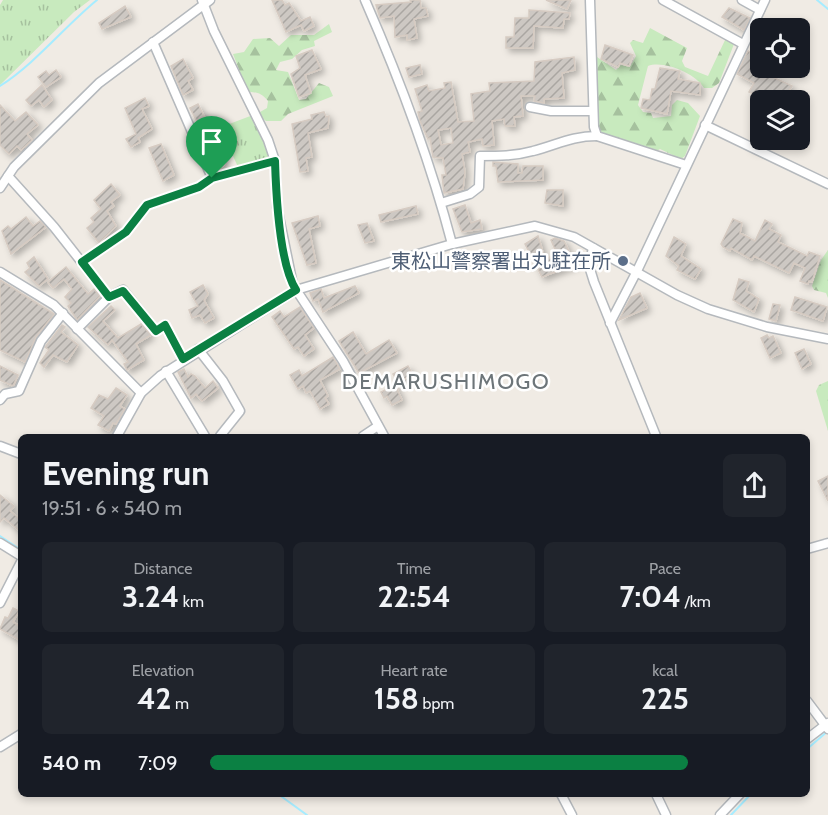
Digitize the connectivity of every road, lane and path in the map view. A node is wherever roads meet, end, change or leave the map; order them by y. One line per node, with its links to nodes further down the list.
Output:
1 (365, 0): 20 (street)
2 (590, 0): 11 (street)
3 (663, 0): 9 (street)
4 (742, 0): 7 (street)
5 (765, 0): 7 (street)
6 (205, 1): 8 (street); 14 (street)
7 (760, 10): 9 (street)
8 (153, 42): 16 (street); 17 (street)
9 (743, 44): 12 (street)
10 (530, 107): 11 (street)
11 (593, 111): 13 (street)
12 (705, 125): 15 (street); 18 (street)
13 (597, 136): 15 (street); 20 (street)
14 (275, 161): 17 (street); 26 (street)
15 (686, 165): 24 (street)
16 (8, 176): 19 (street); 23 (street)
17 (212, 178): 23 (street)
18 (828, 184)
19 (0, 188)
20 (441, 202): 21 (street)
21 (452, 244): 22 (street); 26 (street)
22 (593, 248): 24 (street); 29 (street)
23 (82, 262): 27 (street)
24 (637, 271): 29 (street); 31 (street)
25 (0, 272): 28 (street)
26 (296, 290): 32 (street); 37 (street)
27 (109, 297): 30 (street); 33 (street)
28 (63, 313): 30 (street); 36 (street)
29 (610, 323): 43 (street)
30 (77, 329): 35 (street)
31 (828, 339)
32 (198, 350): 33 (street); 40 (street)
33 (183, 359): 34 (street)
34 (166, 371): 35 (street); 39 (street)
35 (141, 393): 38 (street)
36 (0, 400)
37 (378, 426): 41 (street); 42 (street)
38 (118, 434)
39 (204, 434)
40 (222, 434)
41 (366, 434)
42 (383, 434)
43 (655, 434)
44 (0, 446): 45 (street)
45 (18, 453)
46 (0, 543): 49 (street)
47 (828, 543): 48 (street)
48 (810, 548)
49 (18, 554)
50 (18, 568): 51 (street)
51 (0, 603)
52 (810, 705): 53 (street)
53 (827, 726): 55 (street)
54 (18, 736): 56 (street)
55 (810, 737)
56 (0, 747)
57 (563, 797): 60 (street)
58 (658, 797): 61 (street)
59 (737, 797): 62 (street)
60 (572, 815)
61 (666, 815)
62 (720, 815)

